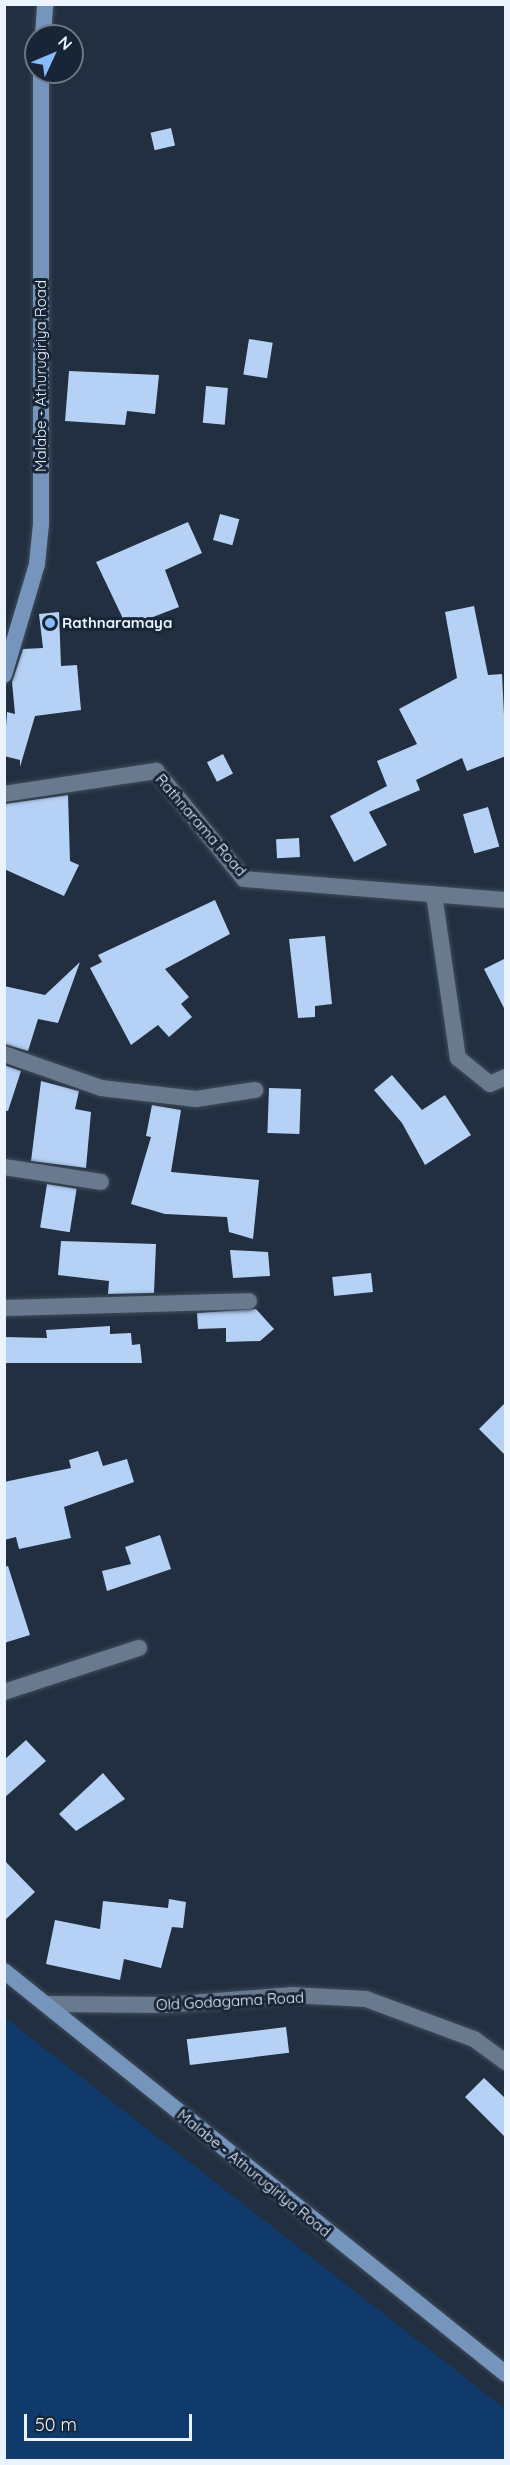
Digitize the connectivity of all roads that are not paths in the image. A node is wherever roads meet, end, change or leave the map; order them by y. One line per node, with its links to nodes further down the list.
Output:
1 (45, 4): 2 (main road)
2 (44, 24)
3 (41, 84): 4 (main road, Malabe - Athurugiriya Road)
4 (4, 675)
5 (4, 794): 6 (street, Rathnarama Road)
6 (434, 894): 7 (street, Rathnarama Road); 9 (street)
7 (506, 900)
8 (4, 1054): 10 (street)
9 (506, 1077)
10 (255, 1090)
11 (4, 1167): 12 (street)
12 (101, 1182)
13 (249, 1301): 14 (street)
14 (4, 1308)
15 (139, 1648): 16 (street)
16 (4, 1692)
17 (4, 1971): 18 (main road, Malabe - Athurugiriya Road)
18 (48, 2004): 19 (street, Old Godagama Road); 20 (main road, Malabe - Athurugiriya Road)
19 (506, 2062)
20 (506, 2374)

